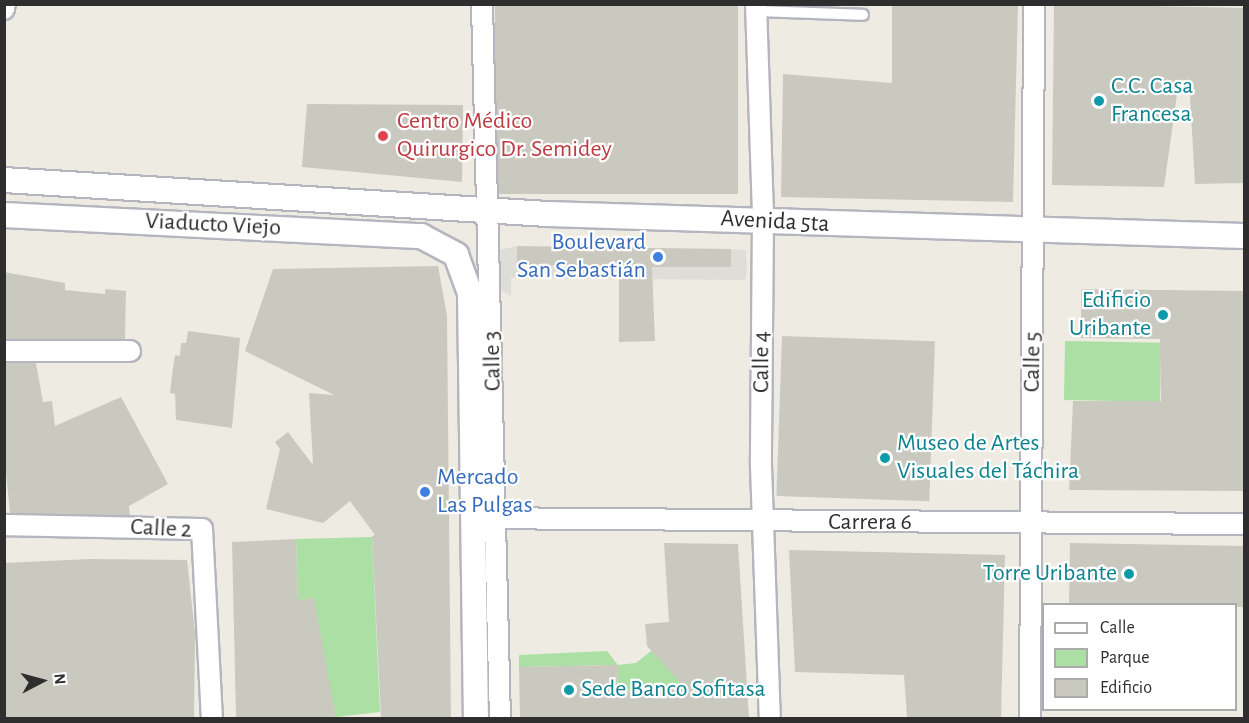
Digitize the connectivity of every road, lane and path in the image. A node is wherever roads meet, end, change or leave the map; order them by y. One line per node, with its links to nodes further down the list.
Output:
1 (482, 4): 7 (street, Calle 3)
2 (1034, 4): 10 (street, Calle 5)
3 (756, 8): 4 (lane); 9 (street, Calle 4)
4 (863, 15)
5 (4, 180): 6 (street, Viaducto Viejo)
6 (306, 198): 7 (street, Avenida 5ta)
7 (488, 210): 9 (street, Avenida 5ta); 15 (street, Calle 3)
8 (4, 215): 11 (street, Viaducto Viejo)
9 (763, 219): 10 (street, Avenida 5ta); 16 (street, Calle 4)
10 (1035, 231): 12 (street, Avenida 5ta); 17 (street, Calle 5)
11 (421, 236): 15 (street, Calle 3)
12 (1245, 236)
13 (4, 351): 14 (street)
14 (130, 351)
15 (484, 518): 16 (street, Carrera 6); 21 (street, Calle 3); 22 (street, Calle 3)
16 (764, 523): 17 (street, Carrera 6); 23 (street, Calle 4)
17 (1031, 523): 18 (street, Carrera 6); 24 (street, Calle 5)
18 (1245, 524)
19 (4, 525): 20 (street, Calle 2)
20 (212, 718)
21 (476, 718)
22 (500, 718)
23 (770, 718)
24 (1030, 718)

